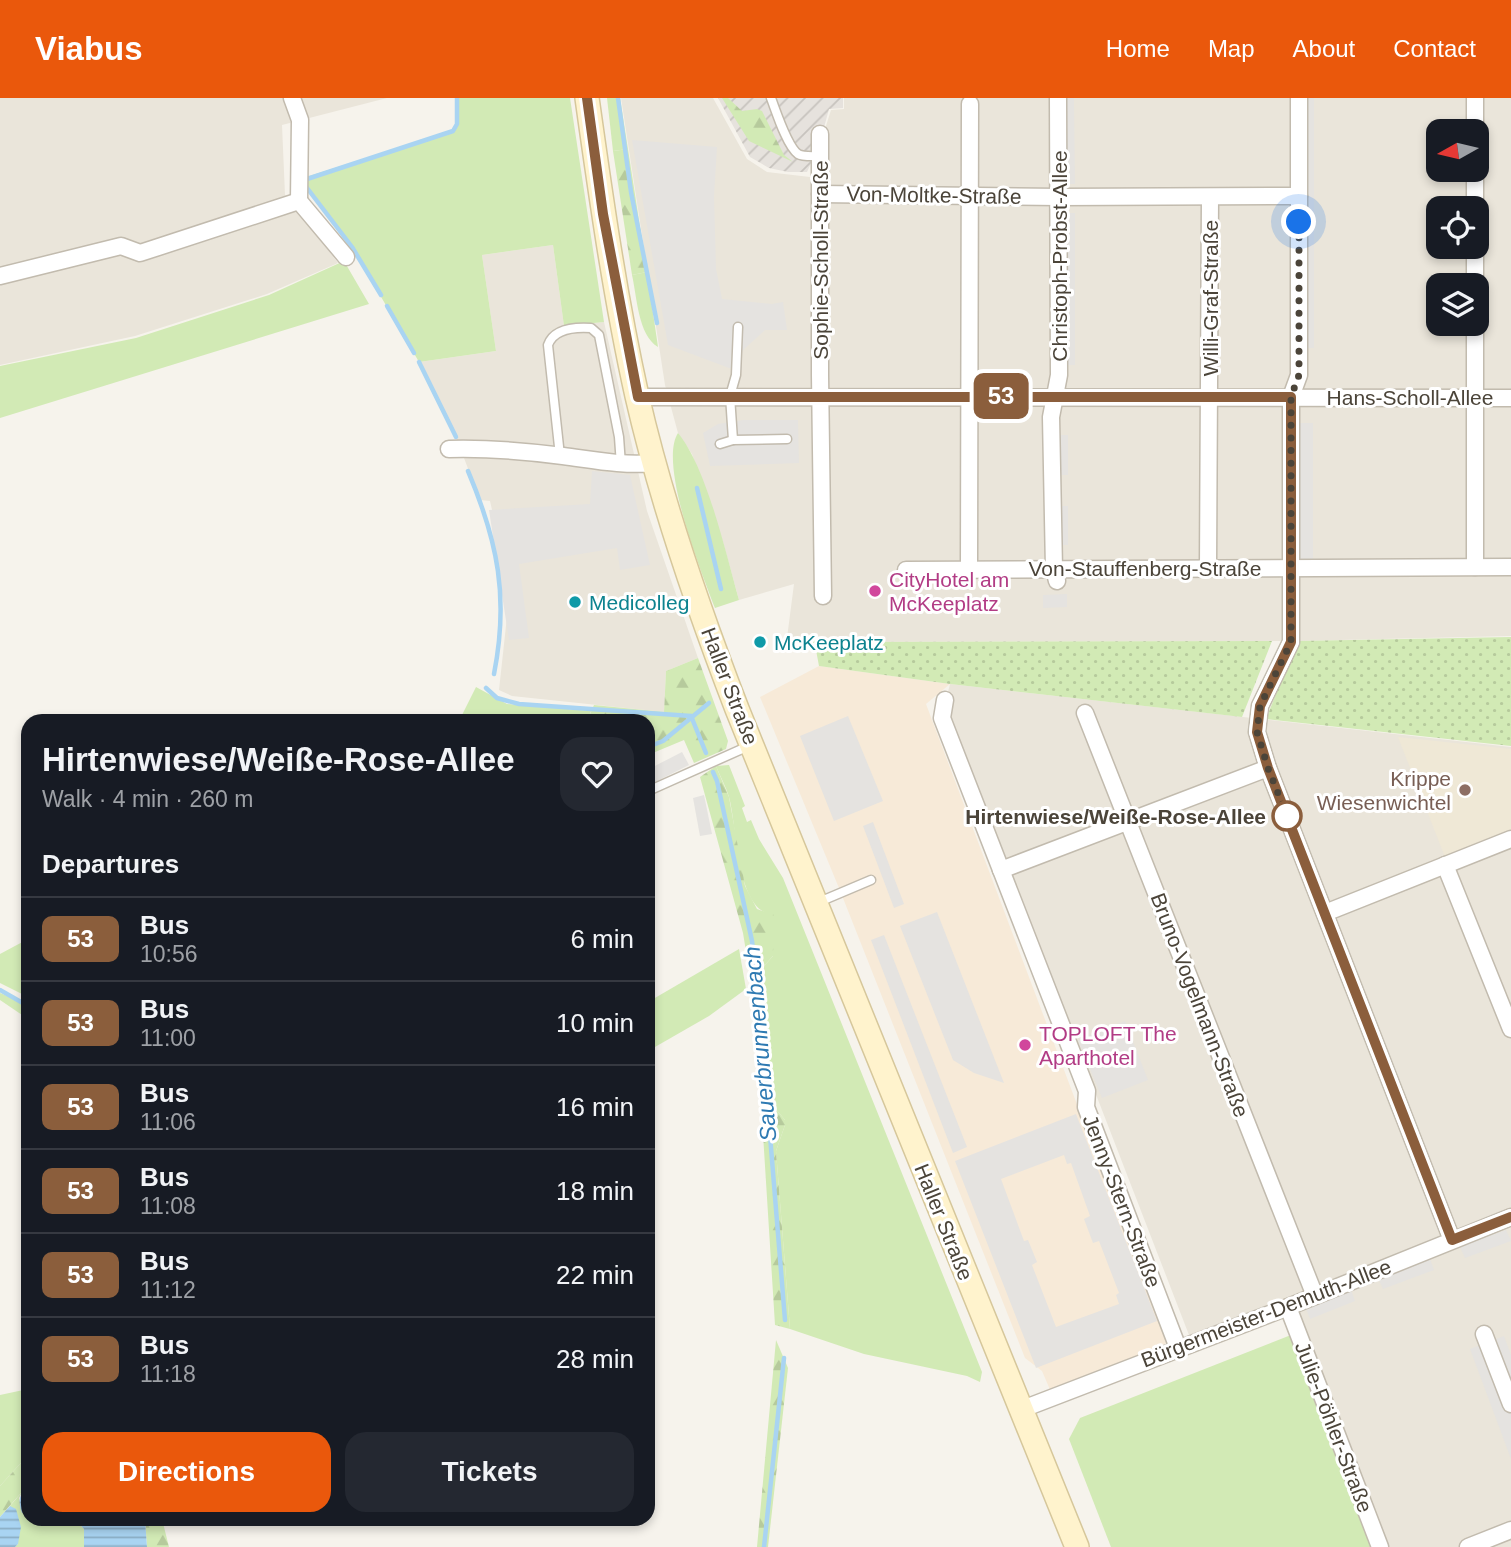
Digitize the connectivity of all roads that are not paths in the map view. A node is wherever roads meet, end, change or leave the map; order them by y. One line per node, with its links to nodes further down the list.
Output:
1 (292, 98): 16 (street)
2 (587, 98): 24 (main road, Haller Straße)
3 (1058, 98): 14 (street, Christoph-Probst-Allee)
4 (1299, 98): 13 (street)
5 (1475, 98): 8 (street)
6 (773, 99): 10 (lane)
7 (970, 104): 12 (street)
8 (1475, 119)
9 (820, 134): 10 (street, Sophie-Scholl-Straße)
10 (820, 156): 11 (street, Sophie-Scholl-Straße)
11 (820, 194): 12 (street, Von-Moltke-Straße); 22 (street, Sophie-Scholl-Straße)
12 (970, 195): 14 (street, Von-Moltke-Straße); 23 (street)
13 (1299, 196): 15 (street, Von-Moltke-Straße); 27 (street)
14 (1059, 197): 15 (street, Von-Moltke-Straße); 25 (street, Christoph-Probst-Allee)
15 (1210, 197): 26 (street, Willi-Graf-Straße)
16 (299, 201): 17 (street); 18 (street)
17 (346, 257)
18 (0, 276)
19 (738, 327): 21 (lane)
20 (1475, 336): 28 (street)
21 (730, 396): 22 (street, Hans-Scholl-Allee); 24 (street, Hans-Scholl-Allee); 31 (lane)
22 (820, 396): 23 (street, Hans-Scholl-Allee); 44 (street, Sophie-Scholl-Straße)
23 (970, 396): 25 (street, Hans-Scholl-Allee); 42 (street)
24 (638, 397): 35 (main road, Haller Straße)
25 (1055, 397): 26 (street, Hans-Scholl-Allee); 43 (street, Christoph-Probst-Allee)
26 (1210, 397): 27 (street, Hans-Scholl-Allee); 39 (street, Willi-Graf-Straße)
27 (1291, 397): 28 (street, Hans-Scholl-Allee); 40 (street)
28 (1475, 398): 29 (street, Hans-Scholl-Allee); 38 (street)
29 (1511, 398)
30 (787, 439): 31 (lane)
31 (733, 440): 32 (lane)
32 (720, 444)
33 (449, 449): 34 (street)
34 (560, 456): 36 (street); 36 (lane)
35 (654, 463): 36 (street); 47 (main road, Haller Straße)
36 (621, 465)
37 (1510, 566): 38 (street, Von-Stauffenberg-Straße)
38 (1475, 567): 40 (street, Von-Stauffenberg-Straße)
39 (1208, 568): 40 (street, Von-Stauffenberg-Straße); 43 (street, Von-Stauffenberg-Straße)
40 (1291, 568): 48 (street)
41 (906, 569): 42 (street, Von-Stauffenberg-Straße)
42 (969, 569): 43 (street, Von-Stauffenberg-Straße)
43 (1056, 575)
44 (823, 596)
45 (945, 700): 53 (street, Jenny-Stern-Straße)
46 (1085, 713): 50 (street, Bruno-Vogelmann-Straße)
47 (752, 745): 49 (lane); 55 (main road, Haller Straße)
48 (1268, 768): 50 (street); 56 (street)
49 (655, 788)
50 (1128, 821): 53 (street); 60 (street, Bruno-Vogelmann-Straße)
51 (1511, 839): 52 (street)
52 (1445, 864): 56 (street); 57 (street)
53 (1001, 870): 63 (street, Jenny-Stern-Straße)
54 (871, 880): 55 (lane)
55 (816, 904): 65 (main road, Haller Straße)
56 (1325, 913): 59 (street)
57 (1511, 1029)
58 (1511, 1217): 59 (street, Bürgermeister-Demuth-Allee)
59 (1452, 1240): 60 (street, Bürgermeister-Demuth-Allee)
60 (1315, 1296): 61 (street, Bürgermeister-Demuth-Allee)
61 (1288, 1307): 63 (street, Bürgermeister-Demuth-Allee); 68 (street, Julie-Pöhler-Straße)
62 (1484, 1334): 64 (street)
63 (1178, 1348): 65 (street, Bürgermeister-Demuth-Allee)
64 (1511, 1404)
65 (1020, 1410): 67 (main road, Haller Straße)
66 (1511, 1530): 69 (street)
67 (1076, 1545)
68 (1380, 1547)
69 (1468, 1547)

